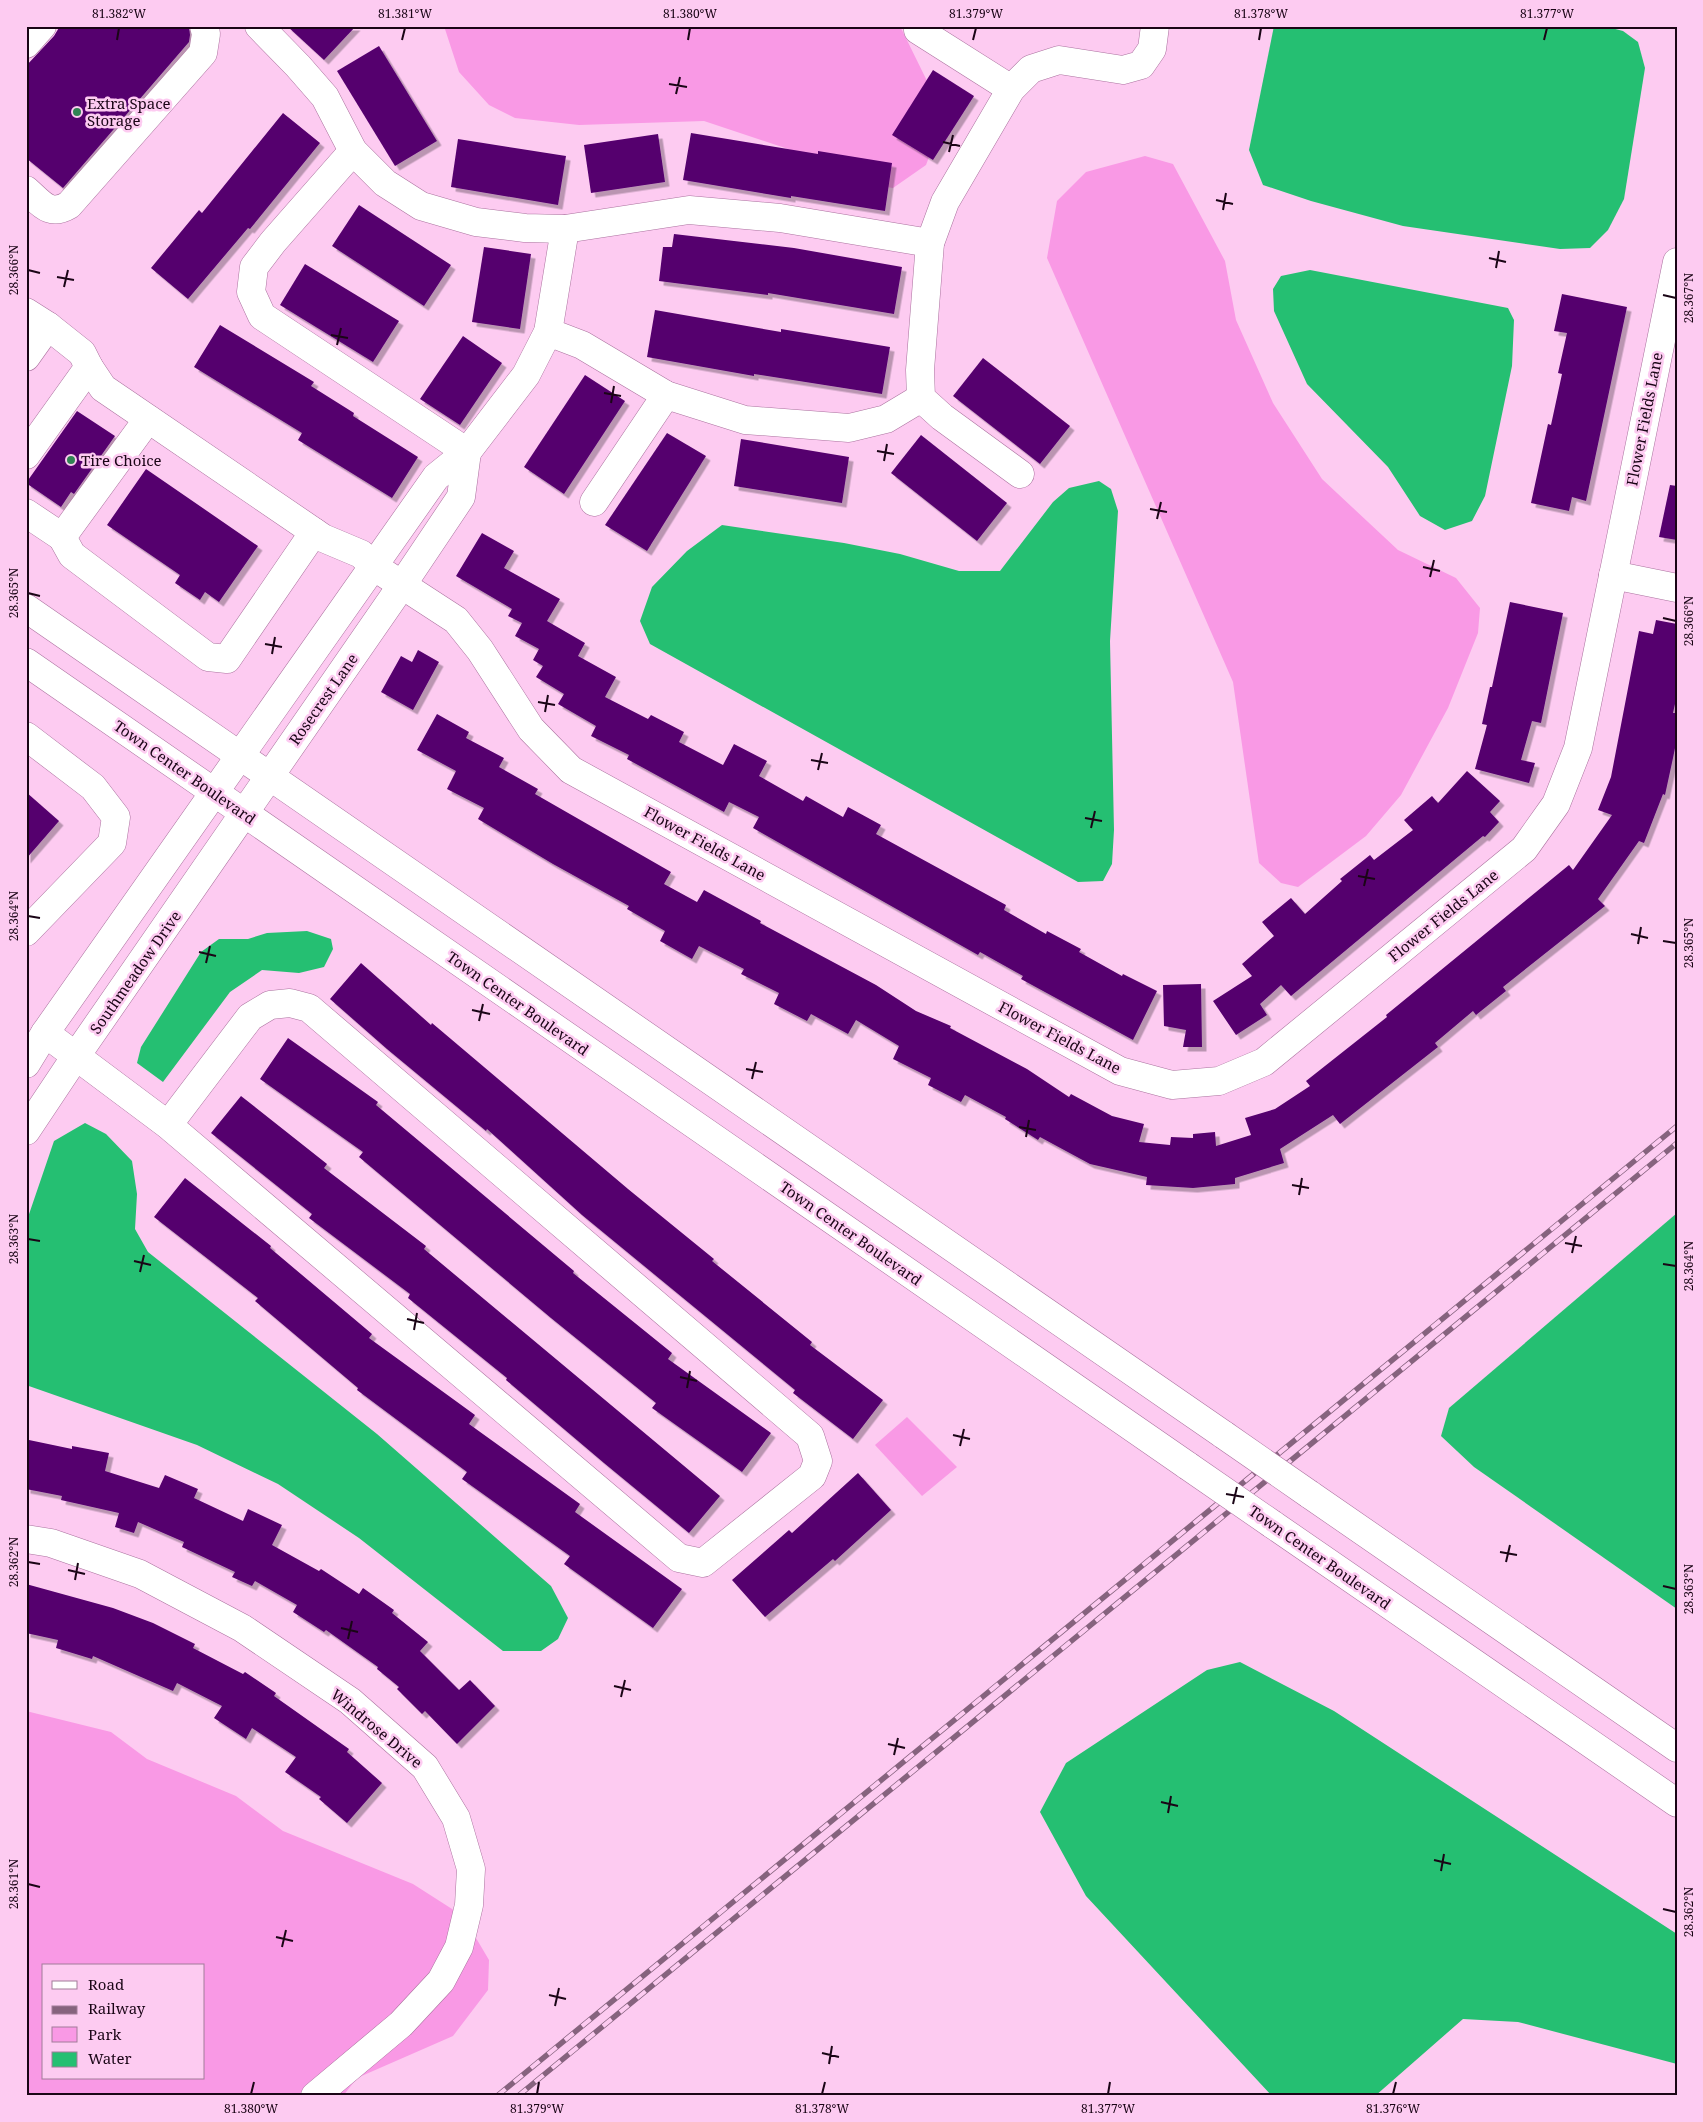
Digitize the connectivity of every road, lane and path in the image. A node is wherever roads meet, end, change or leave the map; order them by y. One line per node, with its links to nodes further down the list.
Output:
1 (42, 26): 6 (street)
2 (204, 26): 9 (street)
3 (259, 26): 8 (street)
4 (1155, 26): 7 (street)
5 (918, 30): 7 (street)
6 (26, 44)
7 (1011, 89): 11 (street)
8 (354, 151): 10 (street); 20 (street)
9 (26, 190)
10 (565, 229): 11 (street); 14 (street)
11 (930, 242): 18 (street)
12 (1677, 262): 28 (street, Flower Fields Lane)
13 (37, 319): 15 (street); 16 (street, Flower Fields Lane)
14 (548, 332): 17 (street); 20 (street)
15 (26, 357)
16 (89, 367): 19 (street, Flower Fields Lane); 21 (street)
17 (666, 395): 18 (street); 23 (street)
18 (921, 398): 22 (street)
19 (148, 419): 25 (street, Flower Fields Lane); 26 (street)
20 (467, 452): 27 (street); 29 (street, Rosecrest Lane)
21 (26, 455)
22 (1020, 474)
23 (594, 502)
24 (26, 513): 26 (street)
25 (314, 532): 26 (street); 27 (street, Flower Fields Lane)
26 (62, 537)
27 (372, 566): 29 (street, Flower Fields Lane); 34 (street)
28 (1613, 575): 29 (street, Flower Fields Lane); 30 (street)
29 (402, 585): 35 (street, Rosecrest Lane)
30 (1677, 588)
31 (26, 608): 34 (street)
32 (26, 662): 36 (street, Town Center Boulevard)
33 (26, 736): 38 (street)
34 (240, 756): 35 (street); 36 (street)
35 (270, 776): 37 (street, Rosecrest Lane); 45 (street, bridge)
36 (214, 792): 37 (street, Town Center Boulevard); 39 (street)
37 (244, 813): 40 (street, Southmeadow Drive); 46 (street, Town Center Boulevard, bridge)
38 (26, 932)
39 (45, 1033): 40 (street); 41 (street)
40 (76, 1056): 42 (street); 43 (street, Southmeadow Drive)
41 (26, 1064)
42 (168, 1124): 42 (street)
43 (26, 1131)
44 (26, 1539): 47 (street, Windrose Drive)
45 (1677, 1748)
46 (1677, 1803)
47 (314, 2096)

